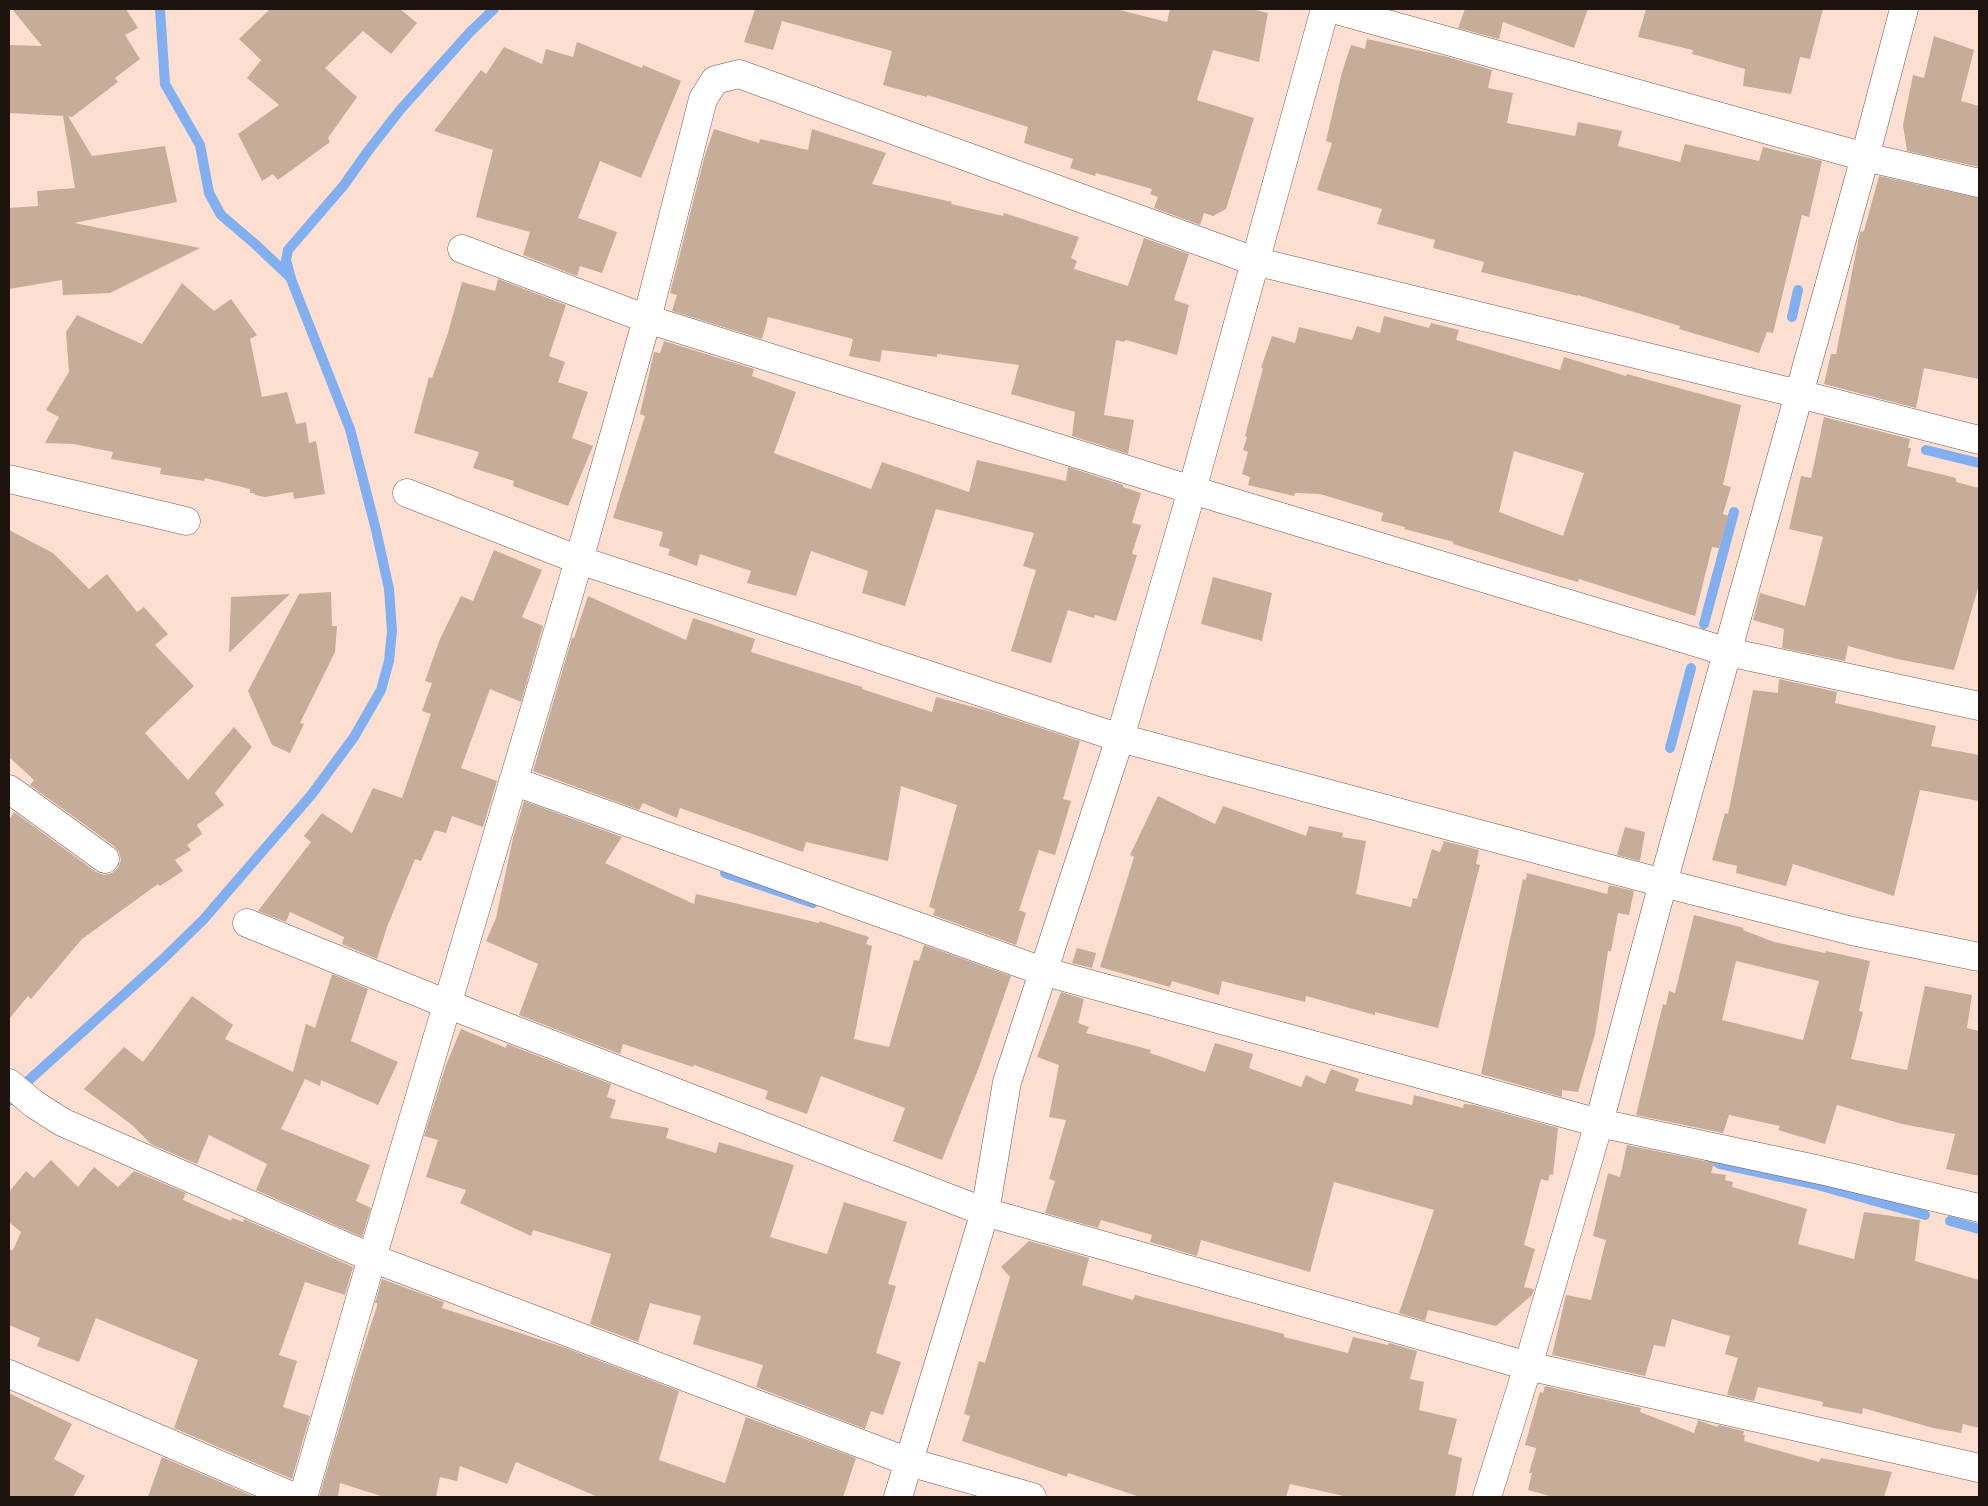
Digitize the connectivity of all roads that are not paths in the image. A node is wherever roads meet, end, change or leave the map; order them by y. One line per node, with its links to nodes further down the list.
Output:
1 (1325, 9): 7 (street)
2 (1333, 9): 4 (street)
3 (1904, 9): 4 (street)
4 (1865, 157): 5 (street); 9 (street)
5 (1979, 183)
6 (462, 249): 8 (street)
7 (1254, 261): 8 (street); 9 (street); 12 (street)
8 (647, 320): 12 (street); 15 (street)
9 (1799, 394): 10 (street); 16 (street)
10 (1979, 440)
11 (9, 479): 14 (street)
12 (1192, 490): 16 (street); 18 (street)
13 (407, 493): 15 (street)
14 (186, 521)
15 (579, 560): 18 (street); 19 (street)
16 (1728, 652): 17 (street); 22 (street)
17 (1979, 706)
18 (1120, 738): 22 (street); 25 (street)
19 (513, 781): 25 (street); 26 (street)
20 (9, 789): 21 (street)
21 (105, 859)
22 (1663, 883): 24 (street); 28 (street)
23 (248, 924): 26 (street)
24 (1979, 957)
25 (1042, 971): 28 (street); 30 (street)
26 (447, 1004): 30 (street); 31 (street)
27 (9, 1083): 31 (street)
28 (1599, 1123): 29 (street); 32 (street)
29 (1979, 1208)
30 (985, 1212): 32 (street); 34 (street)
31 (372, 1258): 34 (street); 37 (street)
32 (1528, 1366): 35 (street); 40 (street)
33 (9, 1374): 36 (street)
34 (909, 1462): 38 (street); 39 (street)
35 (1979, 1468)
36 (294, 1497)
37 (303, 1497)
38 (898, 1497)
39 (1032, 1497)
40 (1487, 1497)

